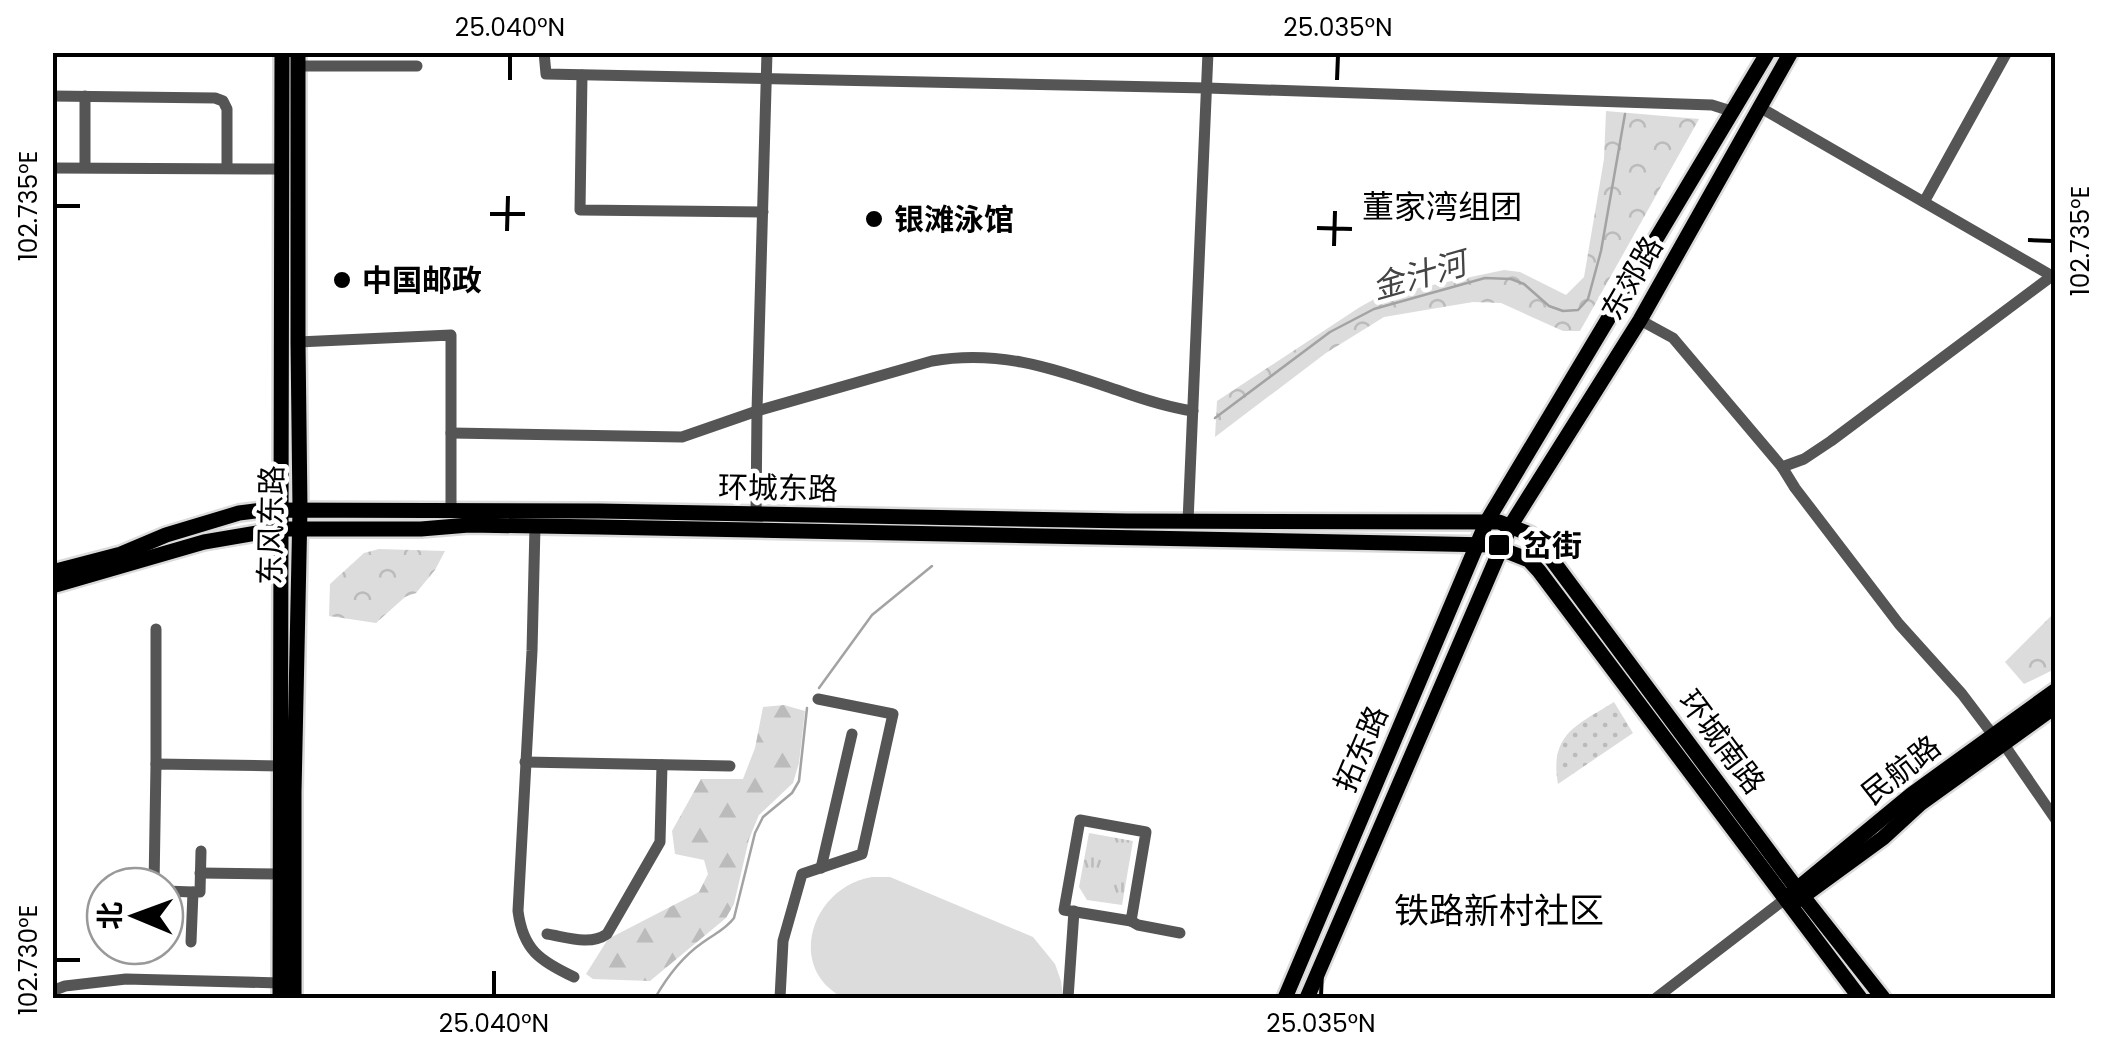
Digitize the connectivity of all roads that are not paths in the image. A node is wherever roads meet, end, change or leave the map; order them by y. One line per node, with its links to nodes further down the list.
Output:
1 (282, 52): 22 (main road, 东风东路)
2 (366, 52): 10 (street)
3 (544, 52): 12 (street)
4 (767, 52): 13 (street)
5 (1208, 52): 14 (street)
6 (1768, 52): 18 (main road, 东郊路)
7 (1791, 52): 17 (main road, 东郊路)
8 (2007, 52): 23 (street)
9 (298, 59): 10 (street); 27 (main road, 东风东路)
10 (366, 66): 11 (street)
11 (417, 66)
12 (582, 75): 13 (street); 24 (street)
13 (767, 78): 14 (street); 24 (street)
14 (1208, 88): 18 (street); 28 (street)
15 (52, 96): 16 (street)
16 (85, 96): 19 (street); 21 (street)
17 (1761, 108): 23 (street); 26 (main road, 东郊路)
18 (1734, 112): 36 (main road, 东郊路)
19 (86, 167): 20 (street); 21 (street)
20 (52, 168)
21 (228, 168): 22 (street)
22 (282, 169): 32 (main road, 东风东路)
23 (1924, 202): 25 (street)
24 (763, 212): 29 (street)
25 (2054, 274): 31 (street)
26 (1640, 320): 31 (street); 38 (main road, 东郊路)
27 (298, 342): 30 (street); 33 (main road, 东风东路)
28 (1192, 411): 29 (street); 37 (street)
29 (757, 412): 30 (street); 35 (street)
30 (451, 433): 34 (street)
31 (1782, 467): 51 (street)
32 (281, 509): 33 (main road, 环城东路); 41 (main road, 东风东路); 44 (main road, 环城东路)
33 (300, 509): 34 (main road, 环城东路); 40 (main road, 东风东路)
34 (450, 512): 35 (main road, 环城东路)
35 (756, 515): 37 (main road, 环城东路)
36 (1488, 520): 37 (main road, 环城东路); 38 (main road, 环城东路); 42 (main road, 拓东路)
37 (1188, 522)
38 (1511, 525): 43 (main road, 拓东路); 65 (main road, 环城南路)
39 (535, 526): 40 (main road, 环城东路); 42 (main road, 环城东路); 52 (street)
40 (300, 528): 41 (main road, 环城东路); 74 (main road, 东风东路)
41 (280, 529): 45 (main road, 环城东路); 55 (main road, 东风东路)
42 (1478, 543): 43 (main road, 环城东路); 77 (main road, 拓东路)
43 (1500, 548): 65 (main road, 环城南路); 78 (main road, 拓东路)
44 (52, 572)
45 (52, 586)
46 (156, 629): 53 (street)
47 (2056, 690): 51 (main road, 民航路)
48 (818, 700): 60 (street)
49 (2056, 706): 51 (main road, 民航路)
50 (852, 734): 60 (street)
51 (1998, 739): 57 (street); 65 (main road, 民航路)
52 (525, 762): 54 (street); 71 (street)
53 (156, 764): 55 (street); 59 (street)
54 (662, 764): 56 (street); 69 (street)
55 (280, 766): 62 (main road, 东风东路)
56 (730, 766)
57 (2056, 820)
58 (201, 851): 61 (street)
59 (154, 866)
60 (821, 868): 75 (street)
61 (200, 873): 62 (street); 64 (street)
62 (280, 874): 73 (main road, 东风东路)
63 (185, 892): 64 (street)
64 (192, 892): 70 (street)
65 (1794, 898): 79 (street); 80 (street); 81 (main road, 环城南路); 82 (main road, 环城南路)
66 (1074, 911): 67 (street); 67 (street); 76 (street)
67 (1131, 921): 68 (street)
68 (1180, 933)
69 (548, 934)
70 (190, 942)
71 (574, 977)
72 (52, 991): 73 (street)
73 (280, 991)
74 (294, 998)
75 (780, 998)
76 (1068, 998)
77 (1285, 998)
78 (1306, 998)
79 (1656, 998)
80 (1669, 998)
81 (1860, 998)
82 (1883, 998)

